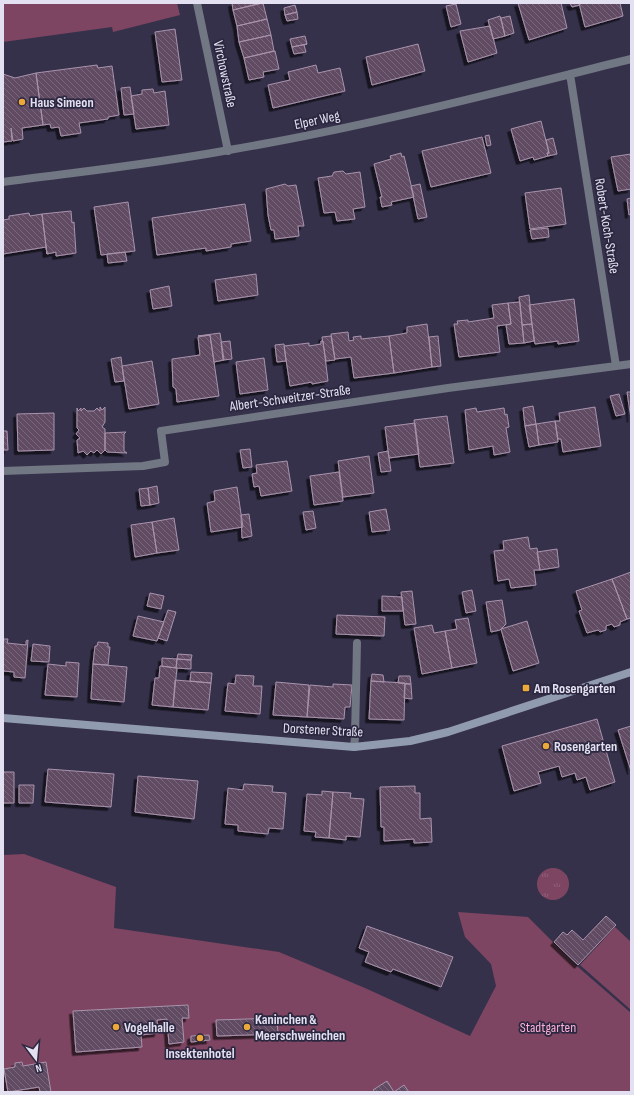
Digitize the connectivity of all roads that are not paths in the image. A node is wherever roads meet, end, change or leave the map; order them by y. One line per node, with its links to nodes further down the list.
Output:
1 (197, 3): 4 (street, Virchowstraße)
2 (631, 59): 3 (street, Elper Weg)
3 (570, 74): 4 (street, Elper Weg); 7 (street, Robert-Koch-Straße)
4 (228, 151): 5 (street, Elper Weg)
5 (3, 182)
6 (631, 364): 7 (street)
7 (616, 366): 8 (street, Albert-Schweitzer-Straße)
8 (3, 471)
9 (357, 643): 12 (street)
10 (631, 672): 12 (main road, Dorstener Straße)
11 (3, 718): 12 (main road, Dorstener Straße)
12 (354, 747)

